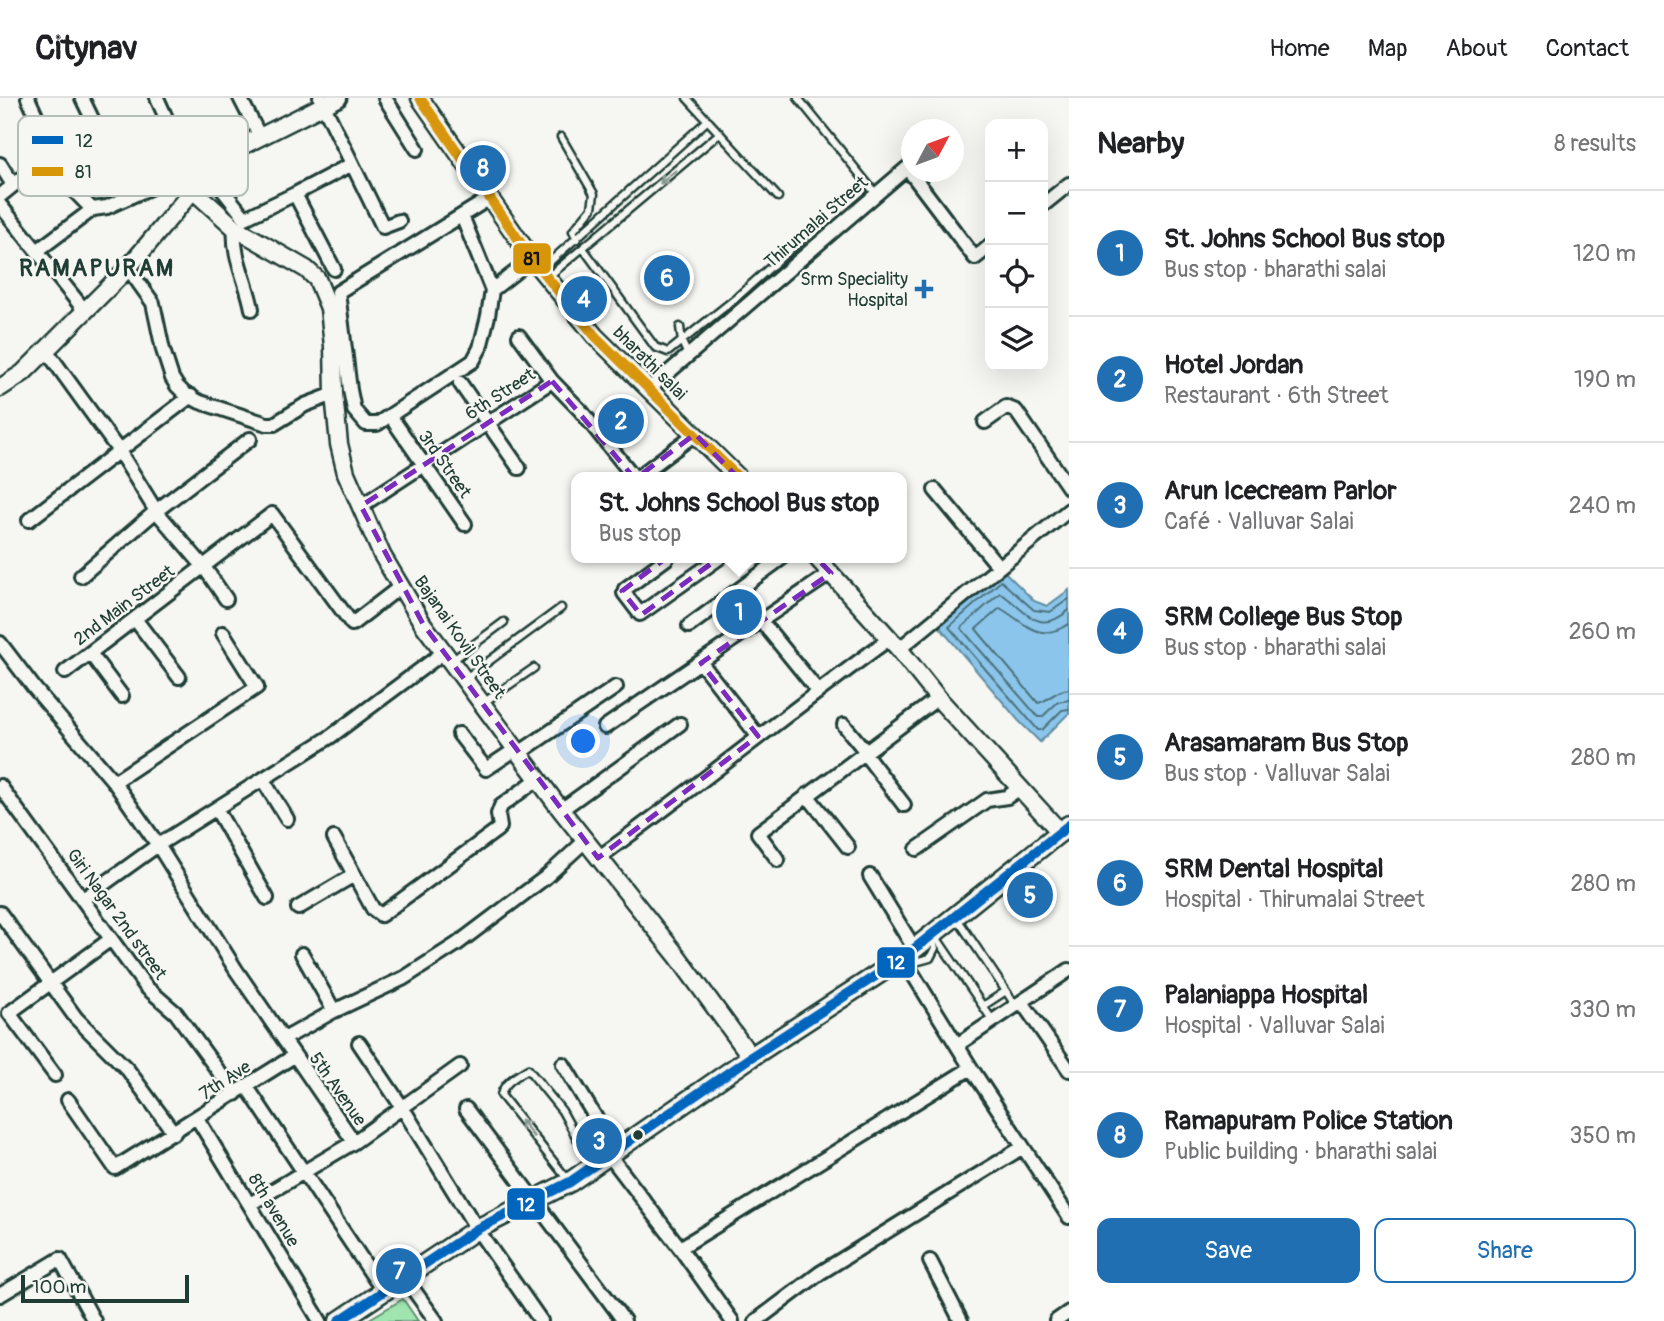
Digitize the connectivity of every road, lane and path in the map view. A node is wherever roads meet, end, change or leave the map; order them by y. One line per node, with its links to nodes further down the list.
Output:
1 (28, 98): 10 (street)
2 (82, 98): 11 (street)
3 (157, 98): 12 (street)
4 (240, 98): 15 (street)
5 (385, 98): 18 (street)
6 (420, 98): 35 (street, bharathi salai)
7 (687, 98): 13 (lane)
8 (798, 98): 27 (lane)
9 (327, 100): 15 (street); 20 (street)
10 (36, 116)
11 (91, 116)
12 (165, 116)
13 (708, 120): 14 (lane); 43 (lane)
14 (720, 133): 34 (lane); 44 (lane, one-way to 44)
15 (260, 137): 17 (street)
16 (561, 137): 43 (lane)
17 (248, 143)
18 (417, 149)
19 (0, 164): 24 (street)
20 (352, 164): 26 (street); 40 (street)
21 (901, 173): 27 (street, Thirumalai Street)
22 (18, 180): 24 (street)
23 (920, 182): 45 (street, Thirumalai Street)
24 (13, 184): 28 (street)
25 (1069, 184): 36 (street)
26 (295, 194): 32 (street); 48 (street)
27 (876, 194): 57 (street, Thirumalai Street)
28 (0, 196)
29 (80, 196): 38 (street)
30 (188, 196): 47 (street)
31 (200, 196): 41 (street, Bajanai Kovil Street)
32 (228, 196)
33 (130, 197): 38 (street)
34 (778, 197)
35 (490, 198): 39 (street); 49 (street, bharathi salai)
36 (1048, 201)
37 (0, 205): 46 (street)
38 (93, 209): 46 (street)
39 (462, 216): 50 (street); 50 (street)
40 (399, 221)
41 (235, 228): 51 (street); 62 (street, Bajanai Kovil Street)
42 (804, 237): 55 (lane)
43 (577, 239): 49 (lane)
44 (583, 248): 49 (lane); 55 (lane)
45 (985, 250)
46 (37, 251): 52 (street)
47 (128, 268): 52 (street); 63 (street)
48 (334, 269)
49 (541, 269): 50 (street); 61 (street, bharathi salai)
50 (492, 290)
51 (252, 309)
52 (85, 311): 56 (street)
53 (680, 327): 55 (lane)
54 (519, 336): 59 (street)
55 (682, 342): 57 (lane)
56 (46, 350): 58 (street); 69 (street)
57 (688, 355): 61 (street, Thirumalai Street)
58 (3, 381)
59 (552, 381): 64 (street, 6th Street); 72 (street, 6th Street)
60 (460, 383): 64 (street)
61 (648, 390): 67 (street, bharathi salai)
62 (334, 394): 63 (street); 77 (street, Bajanai Kovil Street)
63 (191, 396): 69 (street)
64 (487, 422): 70 (street, 6th Street); 71 (street)
65 (985, 422): 75 (street)
66 (395, 423): 70 (street, 3rd Street)
67 (695, 434): 73 (street, 6th Street); 74 (street, bharathi salai)
68 (250, 439): 79 (street)
69 (119, 451): 79 (street); 80 (street)
70 (423, 464): 77 (street, 6th Street); 81 (street, 3rd Street)
71 (519, 468)
72 (632, 472)
73 (643, 472)
74 (733, 472)
75 (1069, 488)
76 (935, 490): 87 (street)
77 (361, 506): 90 (street, Bajanai Kovil Street)
78 (1069, 510): 87 (street)
79 (156, 511): 86 (street); 89 (street)
80 (29, 520)
81 (465, 524)
82 (660, 563): 83 (street)
83 (712, 563)
84 (775, 563): 96 (street)
85 (822, 563): 88 (street)
86 (204, 567): 90 (street, 2nd Main Street); 91 (street); 93 (street, 2nd Main Street)
87 (999, 567): 99 (street)
88 (831, 573): 95 (street); 99 (street)
89 (81, 576)
90 (400, 587): 101 (street, Bajanai Kovil Street)
91 (226, 599)
92 (561, 608): 106 (lane)
93 (135, 619): 100 (street, 2nd Main Street); 105 (street)
94 (504, 622): 101 (lane)
95 (762, 622): 102 (street); 108 (street)
96 (689, 626)
97 (223, 633): 121 (street)
98 (0, 643): 121 (street, 5th Avenue)
99 (894, 644): 108 (street); 110 (street)
100 (90, 653): 104 (street, 2nd Main Street); 109 (street)
101 (447, 656): 106 (street, Bajanai Kovil Street); 120 (street)
102 (701, 663): 114 (street); 116 (street)
103 (534, 668): 111 (lane)
104 (65, 672)
105 (179, 677)
106 (465, 679): 111 (street, Bajanai Kovil Street)
107 (616, 687): 117 (street)
108 (818, 691): 116 (street)
109 (122, 696)
110 (938, 698): 118 (street); 123 (street)
111 (483, 703): 117 (street, Bajanai Kovil Street)
112 (680, 724): 127 (street)
113 (844, 725): 118 (street)
114 (605, 727)
115 (459, 734): 117 (street)
116 (758, 736): 135 (street)
117 (518, 751): 119 (street, Bajanai Kovil Street)
118 (866, 754): 124 (street); 125 (street)
119 (538, 779): 127 (street, Bajanai Kovil Street); 137 (street)
120 (263, 780): 126 (street); 128 (street)
121 (114, 782): 132 (street, 5th Avenue)
122 (0, 786): 140 (street, Giri Nagar 2nd street)
123 (1020, 788): 129 (street); 134 (street)
124 (807, 795): 133 (street); 136 (street)
125 (904, 805)
126 (216, 810): 132 (street); 139 (street)
127 (561, 810): 131 (street, Bajanai Kovil Street)
128 (287, 819)
129 (1066, 833): 143 (main road)
130 (334, 838): 137 (street)
131 (585, 841): 135 (street, Bajanai Kovil Street); 153 (street)
132 (158, 845): 140 (street); 155 (street, 5th Avenue)
133 (848, 847)
134 (917, 849)
135 (598, 858): 159 (street, Bajanai Kovil Street)
136 (778, 860)
137 (354, 875): 141 (street)
138 (870, 876): 146 (street)
139 (267, 898)
140 (83, 899): 145 (street, Giri Nagar 2nd street)
141 (298, 908)
142 (0, 913): 149 (street)
143 (955, 916): 144 (main road); 150 (lane)
144 (932, 934): 146 (main road); 152 (lane)
145 (111, 939): 149 (street); 166 (street, Giri Nagar 2nd street)
146 (908, 953): 157 (street); 159 (main road)
147 (302, 954): 153 (street)
148 (1069, 970): 151 (street)
149 (51, 982): 164 (street); 171 (street)
150 (1006, 991): 151 (lane); 152 (lane)
151 (1019, 1004): 154 (street); 163 (street)
152 (983, 1006): 154 (lane)
153 (334, 1011): 155 (street)
154 (993, 1021): 157 (street)
155 (284, 1039): 158 (street, 5th Avenue)
156 (359, 1044): 168 (street)
157 (957, 1045): 162 (street)
158 (294, 1056): 165 (street, 7th Ave); 172 (street, 5th Avenue)
159 (751, 1057): 174 (main road)
160 (564, 1064): 174 (street)
161 (460, 1066): 168 (street)
162 (971, 1068): 173 (street); 183 (street)
163 (1069, 1070)
164 (55, 1075)
165 (247, 1087): 166 (street, 7th Ave); 176 (street)
166 (235, 1094): 170 (street, 7th Ave)
167 (68, 1100): 171 (street, 7th Ave)
168 (402, 1107): 172 (street); 182 (street)
169 (466, 1109): 178 (street)
170 (197, 1118): 171 (street, 7th Ave); 180 (street, 8th avenue)
171 (174, 1133)
172 (354, 1142): 176 (street)
173 (1023, 1147): 179 (street); 196 (street)
174 (612, 1153): 175 (main road); 183 (street)
175 (593, 1166): 177 (main road); 177 (lane, one-way to 175)
176 (304, 1172): 180 (street); 186 (street)
177 (570, 1181): 178 (main road)
178 (534, 1198): 182 (main road); 194 (street)
179 (1064, 1200): 181 (street)
180 (250, 1204): 190 (street, 8th avenue)
181 (1069, 1217)
182 (477, 1229): 185 (main road); 193 (street)
183 (680, 1248): 195 (street)
184 (930, 1261): 197 (street)
185 (405, 1278): 186 (main road); 192 (street)
186 (383, 1291): 191 (main road)
187 (0, 1295): 189 (street)
188 (1069, 1312): 198 (street)
189 (94, 1321)
190 (320, 1321)
191 (339, 1321)
192 (436, 1321)
193 (541, 1321)
194 (624, 1321)
195 (732, 1321)
196 (756, 1321)
197 (961, 1321)
198 (1056, 1321)

